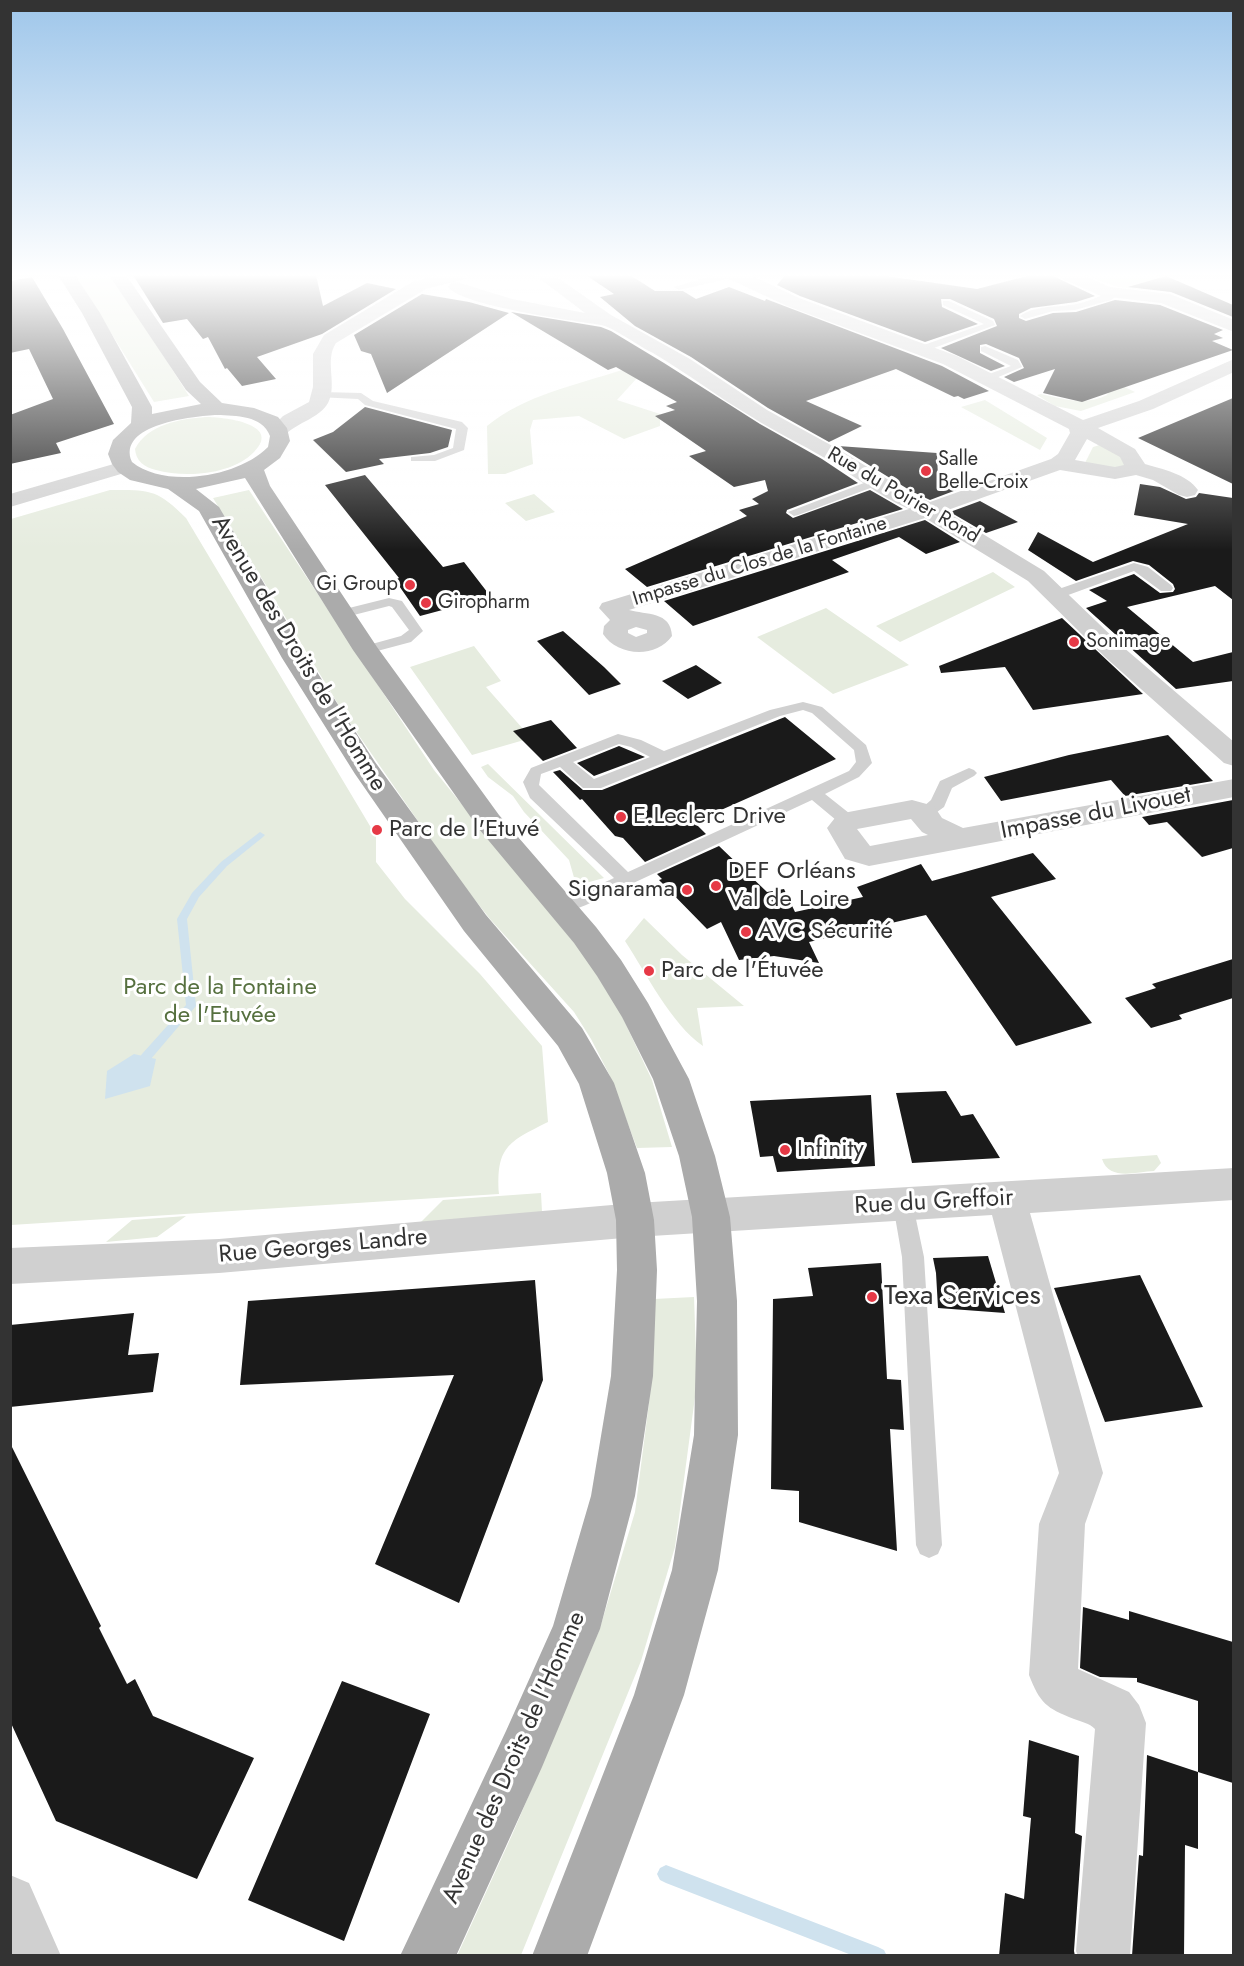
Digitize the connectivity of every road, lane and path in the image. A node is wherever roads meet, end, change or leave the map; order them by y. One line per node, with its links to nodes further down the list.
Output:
1 (120, 367): 13 (main road)
2 (180, 367): 11 (main road)
3 (320, 367): 12 (street)
4 (322, 367): 10 (street)
5 (689, 367): 22 (street, Rue du Poirier Rond)
6 (960, 367): 9 (street)
7 (1017, 367): 9 (lane)
8 (1229, 367): 14 (street)
9 (985, 379): 14 (street)
10 (321, 395): 15 (street); 16 (lane)
11 (218, 409): 12 (main road); 13 (main road)
12 (253, 413): 15 (main road)
13 (141, 426): 18 (main road)
14 (1079, 428): 17 (street); 20 (street)
15 (279, 430): 19 (main road)
16 (416, 459)
17 (1059, 463): 20 (street); 25 (street)
18 (124, 467): 21 (main road); 24 (street)
19 (252, 468): 21 (main road); 29 (main road)
20 (1134, 468): 23 (street)
21 (172, 482): 47 (main road, Avenue des Droits de l'Homme)
22 (877, 483): 25 (street, Rue du Poirier Rond); 26 (lane)
23 (1187, 490)
24 (10, 501)
25 (927, 510): 28 (street, Rue du Poirier Rond); 30 (street, Impasse du Clos de la Fontaine)
26 (794, 512)
27 (1166, 588): 28 (lane)
28 (1056, 595): 33 (street, Rue du Poirier Rond)
29 (342, 614): 31 (main road); 31 (lane)
30 (626, 620)
31 (366, 650): 42 (main road)
32 (663, 757): 34 (lane); 34 (lane); 37 (lane)
33 (1233, 757)
34 (562, 760): 41 (lane)
35 (969, 773): 38 (lane)
36 (1233, 788): 40 (street, Impasse du Livouet)
37 (814, 793): 39 (lane); 41 (lane)
38 (924, 813): 39 (street); 40 (street)
39 (848, 821): 40 (street, Impasse du Livouet)
40 (958, 838)
41 (626, 880): 42 (lane)
42 (562, 908): 46 (main road)
43 (1233, 1184): 44 (street, Rue du Greffoir)
44 (1007, 1199): 45 (street, Rue du Greffoir); 51 (street)
45 (903, 1205): 46 (street, Rue du Greffoir); 49 (lane)
46 (711, 1217): 47 (street, Rue du Greffoir); 54 (main road)
47 (635, 1220): 48 (street, Rue Georges Landre); 53 (main road, Avenue des Droits de l'Homme)
48 (10, 1266)
49 (929, 1545)
50 (10, 1902): 52 (street)
51 (1104, 1951)
52 (34, 1956)
53 (427, 1956)
54 (559, 1956)

